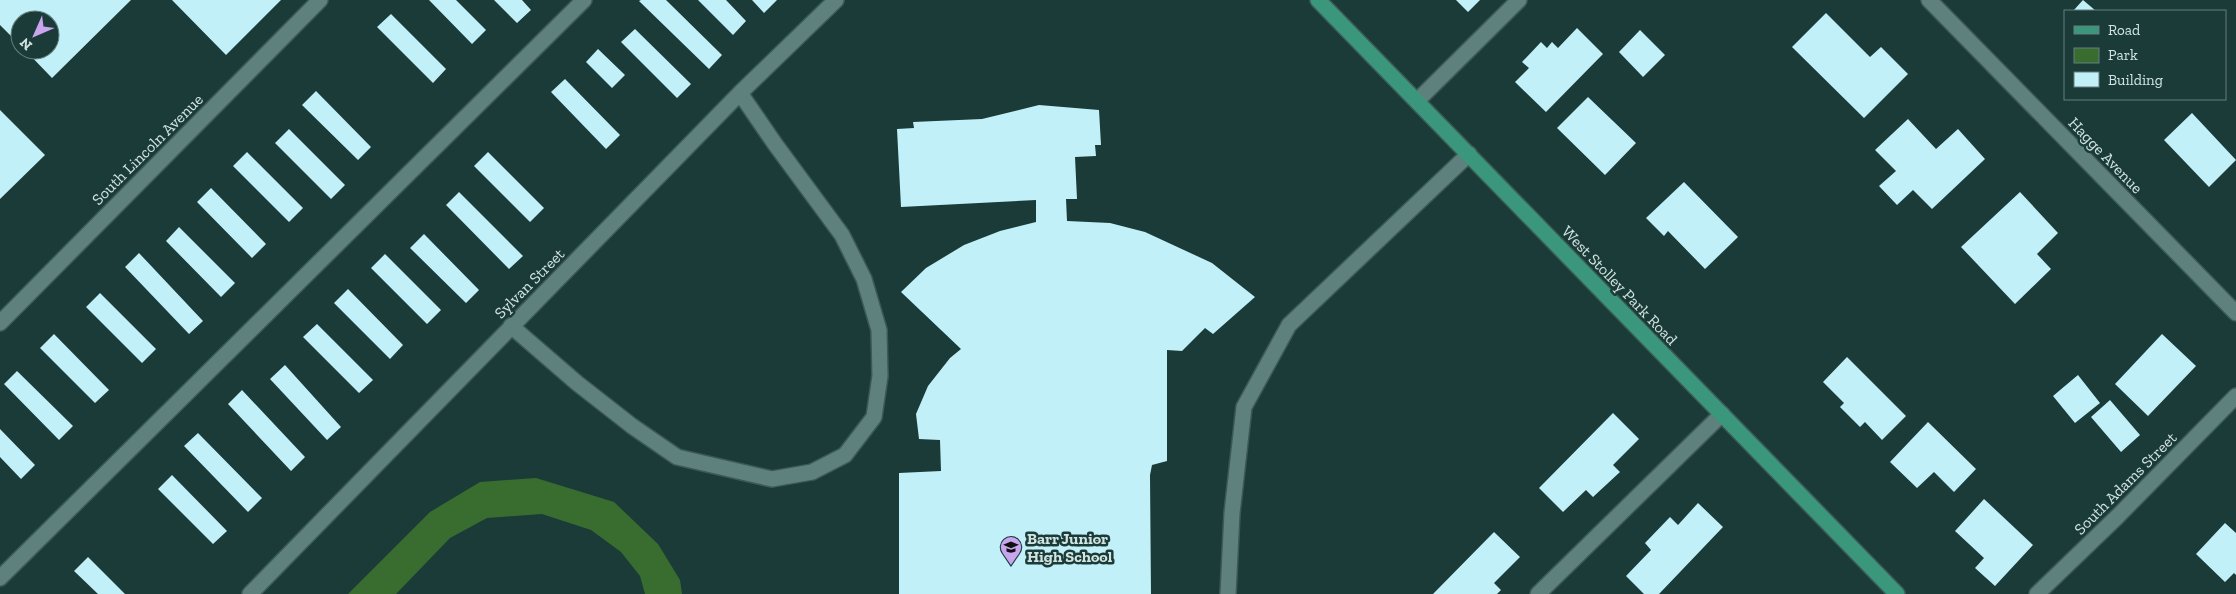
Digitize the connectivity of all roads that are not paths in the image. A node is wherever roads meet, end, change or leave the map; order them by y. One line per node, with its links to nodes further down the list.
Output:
1 (320, 0): 11 (street, South Lincoln Avenue)
2 (584, 0): 15 (street)
3 (836, 0): 7 (street, Sylvan Street)
4 (1318, 0): 8 (main road, West Stolley Park Road)
5 (1519, 0): 8 (street)
6 (1929, 0): 10 (street, Hagge Avenue)
7 (740, 93): 12 (street, Sylvan Street); 12 (street)
8 (1417, 101): 9 (main road, West Stolley Park Road)
9 (1469, 154): 14 (main road, West Stolley Park Road); 17 (street)
10 (2236, 313)
11 (0, 323)
12 (511, 326): 16 (street, Sylvan Street)
13 (2236, 396): 20 (street, South Adams Street)
14 (1722, 414): 18 (street); 19 (main road, West Stolley Park Road)
15 (0, 578)
16 (250, 594)
17 (1228, 594)
18 (1538, 594)
19 (1897, 594)
20 (2037, 594)

